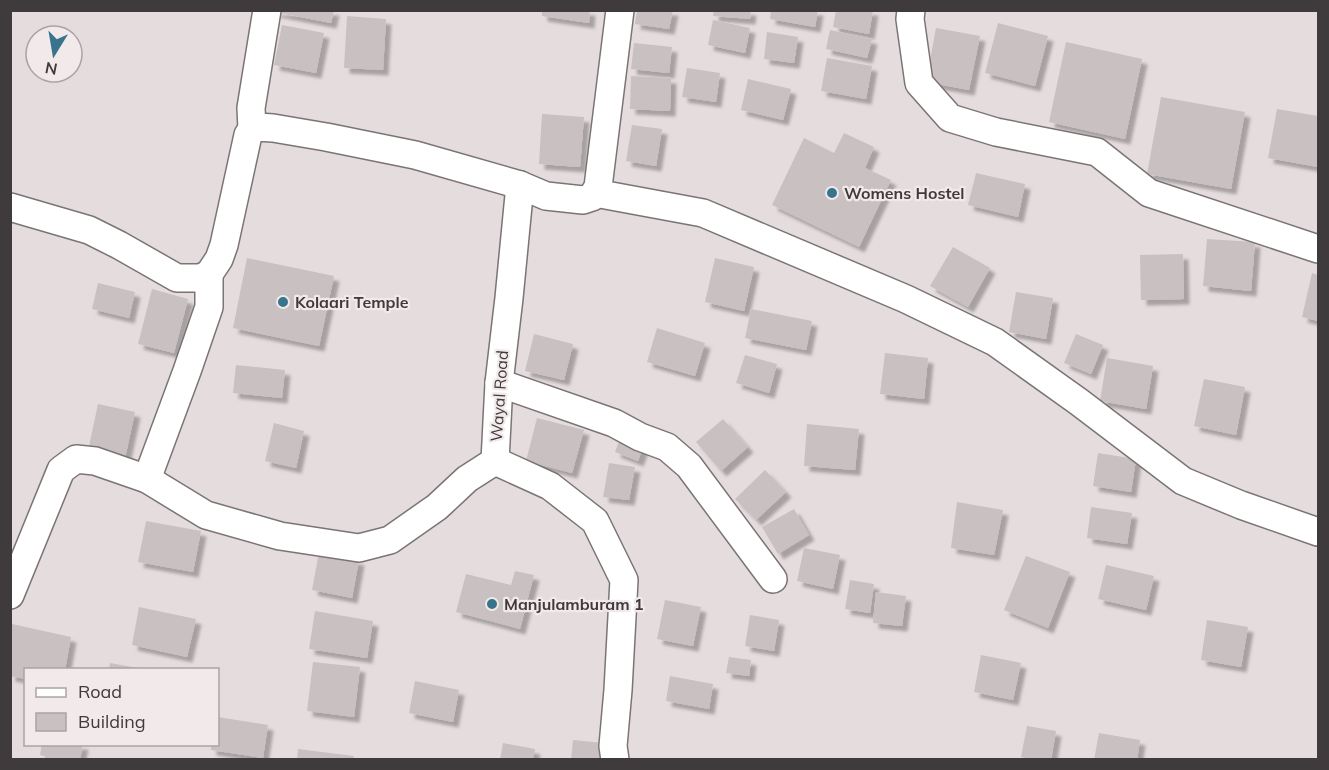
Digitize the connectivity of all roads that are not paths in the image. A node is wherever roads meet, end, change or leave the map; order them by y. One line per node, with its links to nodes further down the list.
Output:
1 (267, 10): 4 (street)
2 (620, 10): 6 (street)
3 (911, 10): 8 (street)
4 (252, 129): 5 (street); 9 (street)
5 (520, 185): 6 (street); 10 (street, Wayal Road)
6 (595, 193): 13 (street)
7 (10, 207): 9 (street)
8 (1318, 249)
9 (208, 274): 12 (street)
10 (499, 383): 11 (street, Wayal Road); 14 (street)
11 (495, 461): 12 (street); 16 (street, Wayal Road)
12 (147, 479): 15 (street)
13 (1318, 532)
14 (773, 579)
15 (10, 595)
16 (615, 759)

